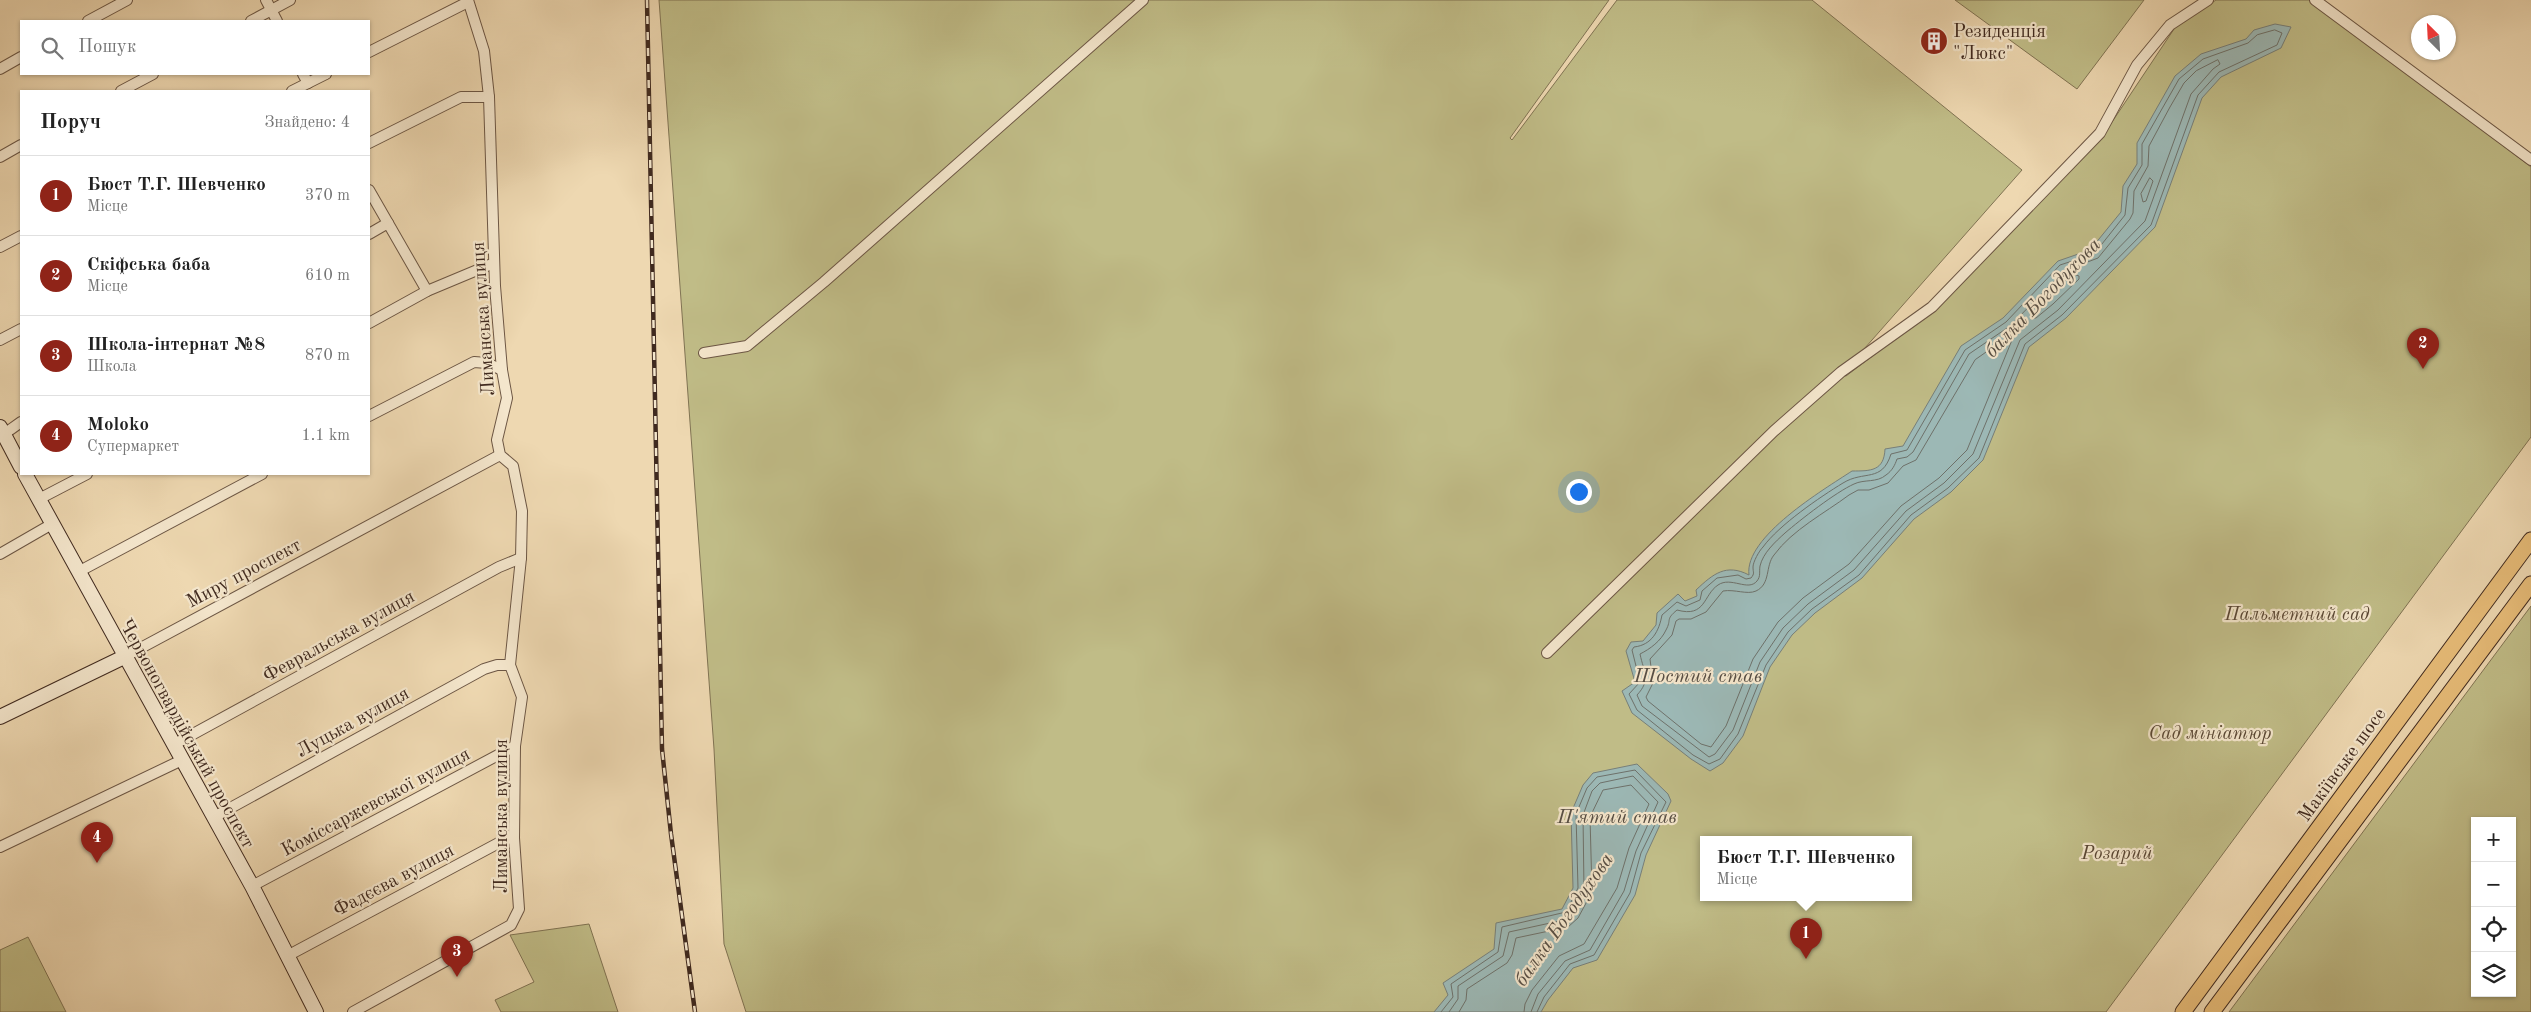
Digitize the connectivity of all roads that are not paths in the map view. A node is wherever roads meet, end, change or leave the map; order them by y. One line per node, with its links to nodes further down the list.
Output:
1 (127, 0): 9 (street)
2 (266, 0): 8 (street)
3 (290, 0): 8 (street)
4 (1143, 0): 35 (street)
5 (2208, 0): 52 (street)
6 (2315, 0): 24 (street)
7 (468, 1): 12 (street); 20 (street, Лиманська вулиця)
8 (271, 10): 10 (street); 11 (street)
9 (90, 20)
10 (252, 20)
11 (276, 20)
12 (370, 51)
13 (20, 58): 14 (street)
14 (0, 69)
15 (152, 75): 18 (street)
16 (321, 75): 17 (street)
17 (305, 78): 19 (street)
18 (123, 90)
19 (293, 90)
20 (489, 97): 21 (street); 30 (street, Лиманська вулиця)
21 (370, 142)
22 (20, 146): 23 (street)
23 (0, 157)
24 (2531, 160)
25 (370, 192): 26 (street)
26 (388, 223): 27 (street); 31 (street)
27 (370, 233)
28 (20, 237): 29 (street)
29 (0, 247)
30 (494, 263): 31 (street); 36 (street, Лиманська вулиця)
31 (428, 291): 32 (street)
32 (370, 321)
33 (20, 330): 34 (street)
34 (0, 340)
35 (704, 353)
36 (502, 370): 37 (street); 40 (street, Лиманська вулиця)
37 (370, 415)
38 (20, 423): 39 (street)
39 (1, 433): 41 (main road)
40 (500, 455): 49 (street, Лиманська вулиця); 53 (street, Миру проспект)
41 (20, 465)
42 (26, 475): 45 (main road, Червоногвардійський проспект)
43 (84, 475): 45 (street)
44 (260, 475): 50 (street)
45 (39, 499): 46 (main road, Червоногвардійський проспект)
46 (52, 524): 48 (street); 50 (main road, Червоногвардійський проспект)
47 (2531, 540): 66 (main road, Макіївське шосе)
48 (0, 554)
49 (521, 558): 54 (street, Лиманська вулиця); 56 (street, Февральська вулиця)
50 (78, 572): 53 (main road, Червоногвардійський проспект)
51 (2531, 584): 67 (main road)
52 (1548, 653)
53 (124, 657): 55 (main road, Миру проспект); 56 (main road, Червоногвардійський проспект)
54 (510, 666): 57 (street, Лиманська вулиця); 59 (street, Луцька вулиця)
55 (0, 717)
56 (173, 744): 58 (main road, Червоногвардійський проспект)
57 (515, 746): 60 (street, Лиманська вулиця); 62 (street, Коміссаржевської вулиця)
58 (182, 760): 59 (main road, Червоногвардійський проспект); 61 (street)
59 (214, 817): 62 (main road, Червоногвардійський проспект)
60 (514, 838): 63 (street, Фадєєва вулиця); 65 (street, Лиманська вулиця)
61 (0, 846)
62 (252, 886): 63 (main road, Червоногвардійський проспект)
63 (289, 955): 64 (main road, Червоногвардійський проспект)
64 (313, 1010)
65 (353, 1012)
66 (2182, 1012)
67 (2212, 1012)

